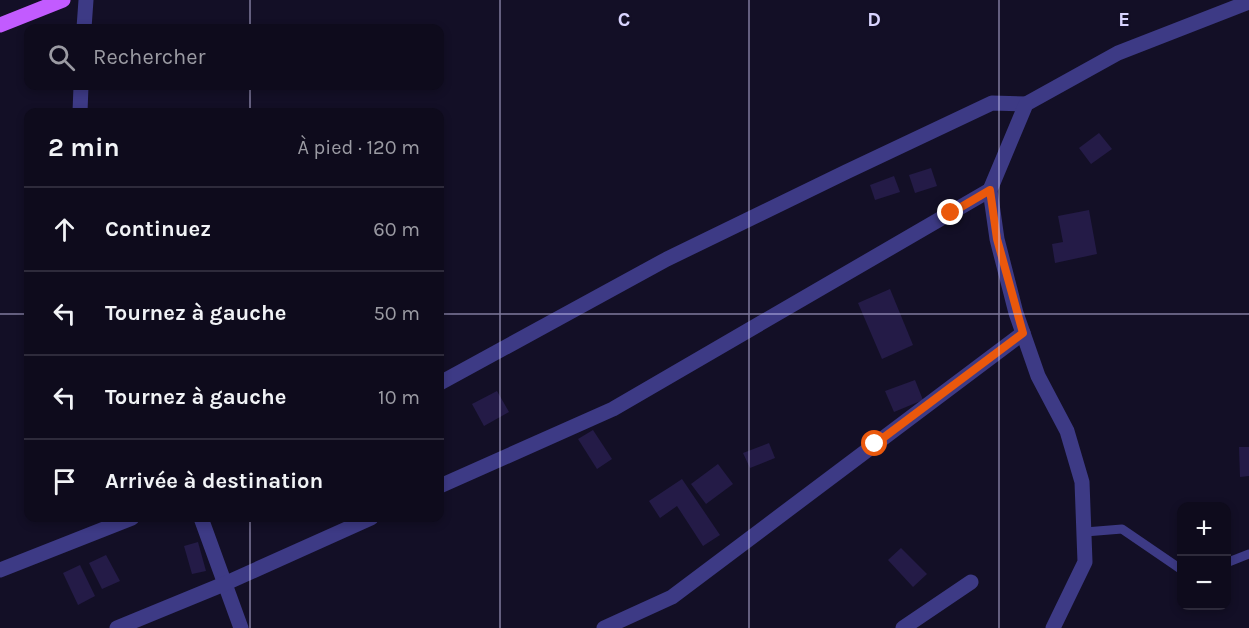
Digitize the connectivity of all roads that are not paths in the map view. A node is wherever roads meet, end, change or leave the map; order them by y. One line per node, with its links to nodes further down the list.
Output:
1 (63, 0): 5 (main road)
2 (86, 0): 4 (street)
3 (1249, 2): 7 (street)
4 (84, 24)
5 (0, 25)
6 (81, 90): 8 (street)
7 (1026, 104): 9 (street); 11 (street)
8 (80, 108)
9 (990, 190): 10 (street); 12 (street)
10 (1023, 333): 16 (street); 25 (street)
11 (444, 381)
12 (444, 484)
13 (122, 522): 20 (street)
14 (202, 522): 22 (street)
15 (362, 522): 22 (street)
16 (1085, 532): 19 (lane); 27 (street)
17 (1249, 554): 18 (lane)
18 (1231, 562)
19 (1177, 567)
20 (0, 570)
21 (970, 582): 26 (street)
22 (224, 584): 23 (street); 24 (street)
23 (117, 628)
24 (241, 628)
25 (604, 628)
26 (903, 628)
27 (1053, 628)

